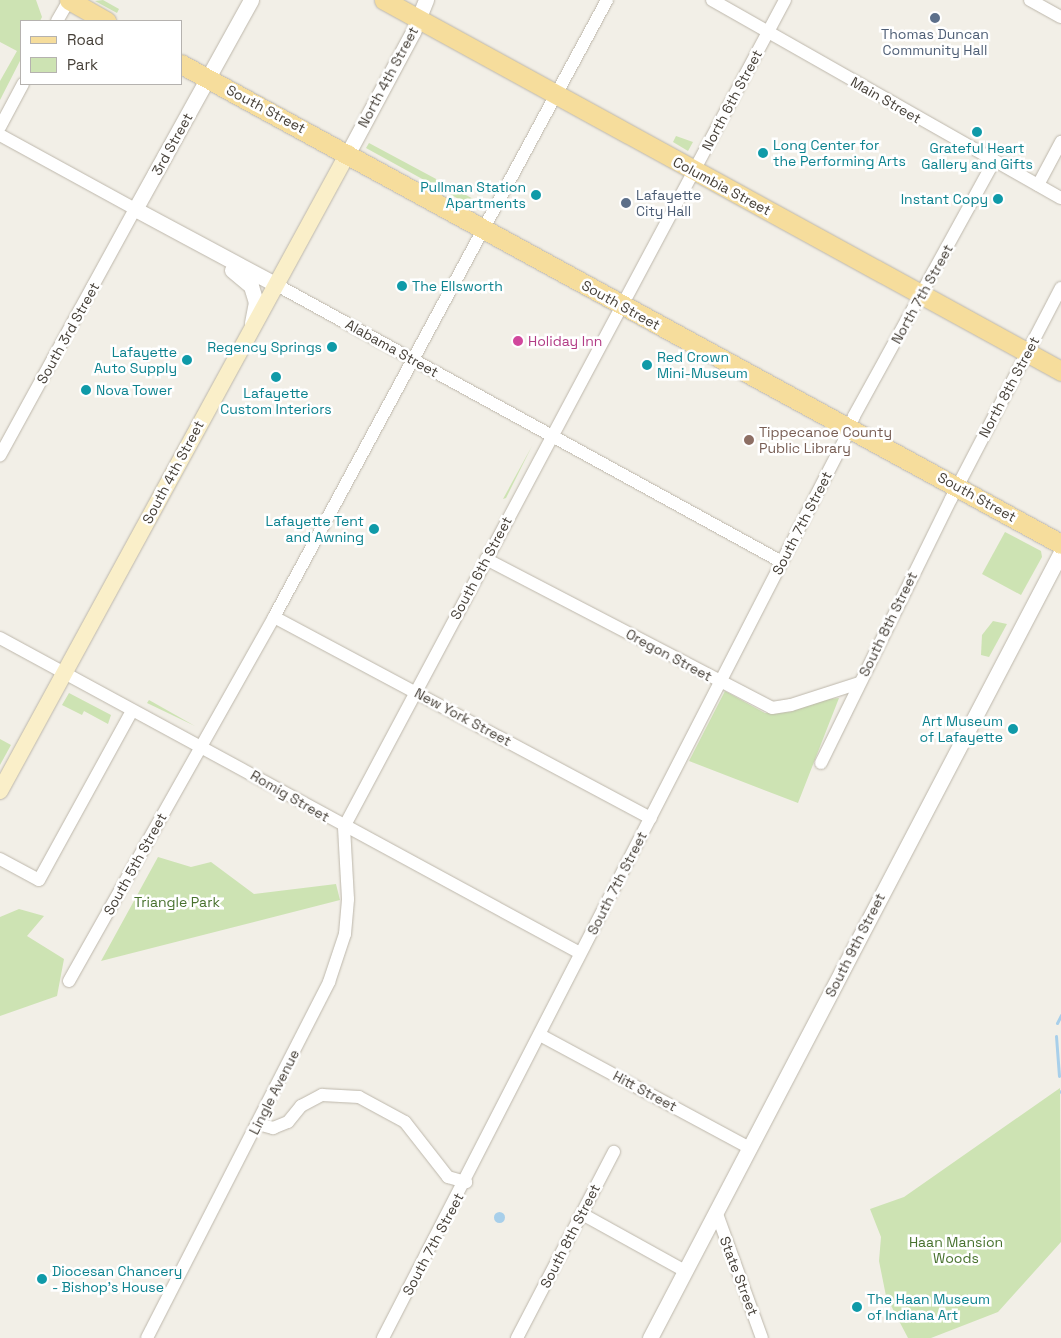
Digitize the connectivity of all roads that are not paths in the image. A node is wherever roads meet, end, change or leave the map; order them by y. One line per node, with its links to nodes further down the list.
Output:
1 (69, 0): 11 (street); 12 (main road)
2 (251, 0): 15 (street, 3rd Street)
3 (384, 0): 10 (main road, Columbia Street)
4 (426, 0): 10 (street, North 4th Street)
5 (607, 0): 17 (street, South 5th Street)
6 (712, 0): 13 (street, Main Street)
7 (785, 0): 13 (street, North 6th Street)
8 (1030, 0): 9 (street)
9 (1061, 17)
10 (418, 19): 17 (main road, Columbia Street); 21 (street, North 4th Street)
11 (58, 20)
12 (104, 20)
13 (768, 31): 22 (street, Main Street); 23 (street, North 6th Street)
14 (182, 65): 15 (main road, South Street)
15 (208, 78): 21 (main road, South Street); 26 (street, 3rd Street)
16 (22, 85): 18 (street)
17 (555, 96): 23 (main road, Columbia Street); 27 (street, South 5th Street)
18 (0, 127)
19 (0, 135): 26 (street, Alabama Street)
20 (1061, 142): 24 (street)
21 (348, 153): 27 (main road, South Street); 29 (main road, South 4th Street)
22 (994, 161): 24 (street, Main Street); 31 (street, North 7th Street)
23 (694, 170): 31 (main road, Columbia Street); 32 (street, North 6th Street)
24 (1038, 185): 25 (street, Main Street)
25 (1061, 198)
26 (135, 209): 28 (street, Alabama Street); 39 (street, South 3rd Street)
27 (484, 227): 32 (main road, South Street); 35 (street, South 5th Street)
28 (215, 252): 29 (street, Alabama Street); 33 (street)
29 (275, 284): 33 (main road, South 4th Street); 35 (street, Alabama Street)
30 (1061, 288): 34 (street, North 8th Street)
31 (922, 294): 34 (main road, Columbia Street); 37 (street, North 7th Street)
32 (622, 306): 37 (main road, South Street); 38 (street, South 6th Street)
33 (252, 325): 47 (main road, South 4th Street)
34 (1027, 352): 36 (main road, Columbia Street); 40 (street, North 8th Street)
35 (414, 360): 38 (street, Alabama Street); 45 (street, South 5th Street)
36 (1061, 371)
37 (850, 427): 40 (main road, South Street); 44 (street, South 7th Street)
38 (552, 436): 43 (street, South 6th Street); 44 (street, Alabama Street)
39 (0, 456)
40 (957, 486): 41 (main road, South Street); 49 (street, South 8th Street)
41 (1061, 544)
42 (1061, 552): 62 (street, South 9th Street)
43 (486, 559): 48 (street, Oregon Street); 50 (street, South 6th Street)
44 (782, 562): 48 (street, South 7th Street)
45 (274, 617): 50 (street, New York Street); 52 (street, South 5th Street)
46 (0, 638): 47 (street, Romig Street)
47 (65, 673): 51 (street, Romig Street); 54 (main road, South 4th Street)
48 (721, 682): 49 (street, Oregon Street); 55 (street, South 7th Street)
49 (859, 683): 53 (street, South 8th Street)
50 (415, 690): 55 (street, New York Street); 56 (street, South 6th Street)
51 (132, 711): 52 (street, Romig Street); 57 (street)
52 (201, 746): 56 (street, Romig Street); 59 (street, South 5th Street)
53 (821, 763)
54 (0, 791)
55 (651, 818): 58 (street, South 7th Street)
56 (343, 830): 58 (street, Romig Street); 61 (street, Lingle Avenue)
57 (0, 859)
58 (580, 953): 60 (street, South 7th Street)
59 (69, 981)
60 (540, 1034): 62 (street, Hitt Street); 64 (street, South 7th Street)
61 (258, 1124): 64 (street); 68 (street, Lingle Avenue)
62 (750, 1148): 66 (street, South 9th Street)
63 (614, 1152): 65 (street, South 8th Street)
64 (466, 1182): 69 (street, South 7th Street)
65 (582, 1214): 67 (street); 70 (street, South 8th Street)
66 (717, 1214): 67 (street, South 9th Street); 72 (street, State Street)
67 (686, 1271): 71 (street, South 9th Street)
68 (147, 1338)
69 (384, 1338)
70 (518, 1338)
71 (650, 1338)
72 (762, 1338)

